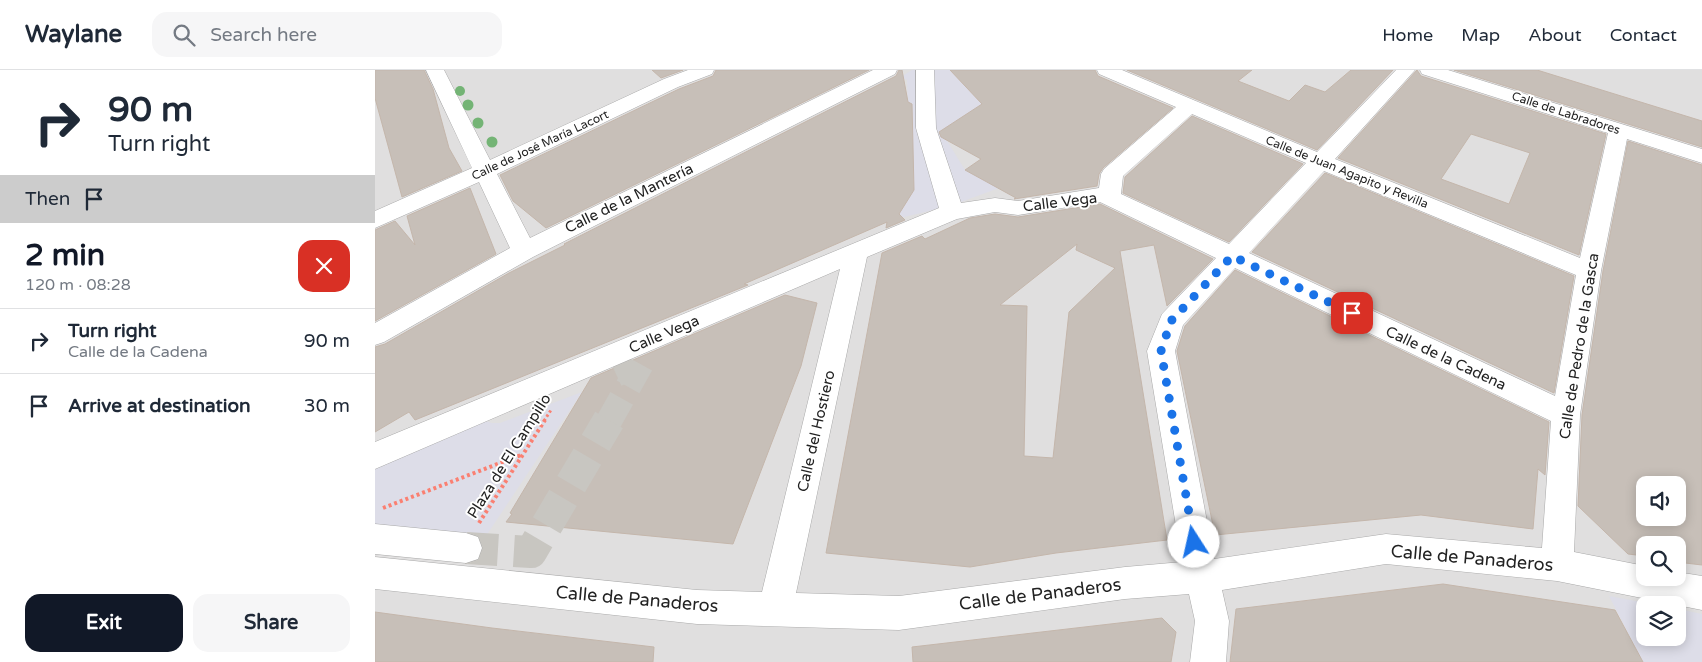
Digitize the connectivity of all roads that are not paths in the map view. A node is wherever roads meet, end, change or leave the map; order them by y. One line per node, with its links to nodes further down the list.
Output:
1 (435, 70): 12 (street)
2 (705, 70): 12 (street, Calle de José María Lacort)
3 (888, 70): 16 (street, Calle de la Mantería)
4 (925, 70): 14 (street)
5 (1106, 70): 8 (street, Calle de Juan Agapito y Revilla)
6 (1406, 70): 11 (street)
7 (1429, 70): 9 (street, Calle de Labradores)
8 (1189, 106): 11 (street, Calle de Juan Agapito y Revilla); 13 (street)
9 (1619, 130): 10 (street, Calle de Labradores); 19 (street, Calle de Pedro de la Gasca)
10 (1702, 156)
11 (1320, 161): 18 (street); 19 (street, Calle de Juan Agapito y Revilla)
12 (484, 172): 15 (street, Calle de José María Lacort); 16 (street)
13 (1109, 197): 14 (street, Calle Vega); 18 (street, Calle de la Cadena)
14 (952, 212): 17 (street, Calle Vega)
15 (375, 220)
16 (524, 251): 20 (street, Calle de la Mantería)
17 (857, 253): 22 (street, Calle Vega); 31 (street, Calle del Hostiero)
18 (1232, 256): 23 (street, Calle de la Cadena); 29 (street)
19 (1589, 270): 23 (street, Calle de Pedro de la Gasca)
20 (375, 335)
21 (616, 374): 22 (street)
22 (503, 402): 24 (street, Calle Vega)
23 (1566, 415): 27 (street, Calle de Pedro de la Gasca)
24 (375, 456)
25 (471, 539): 26 (street)
26 (375, 540)
27 (1557, 564): 29 (street, Calle de Panaderos); 30 (street, Calle de Panaderos)
28 (375, 573): 31 (street, Calle de Panaderos)
29 (1203, 577): 31 (street, Calle de Panaderos); 32 (street)
30 (1702, 593)
31 (775, 608)
32 (1207, 662)

